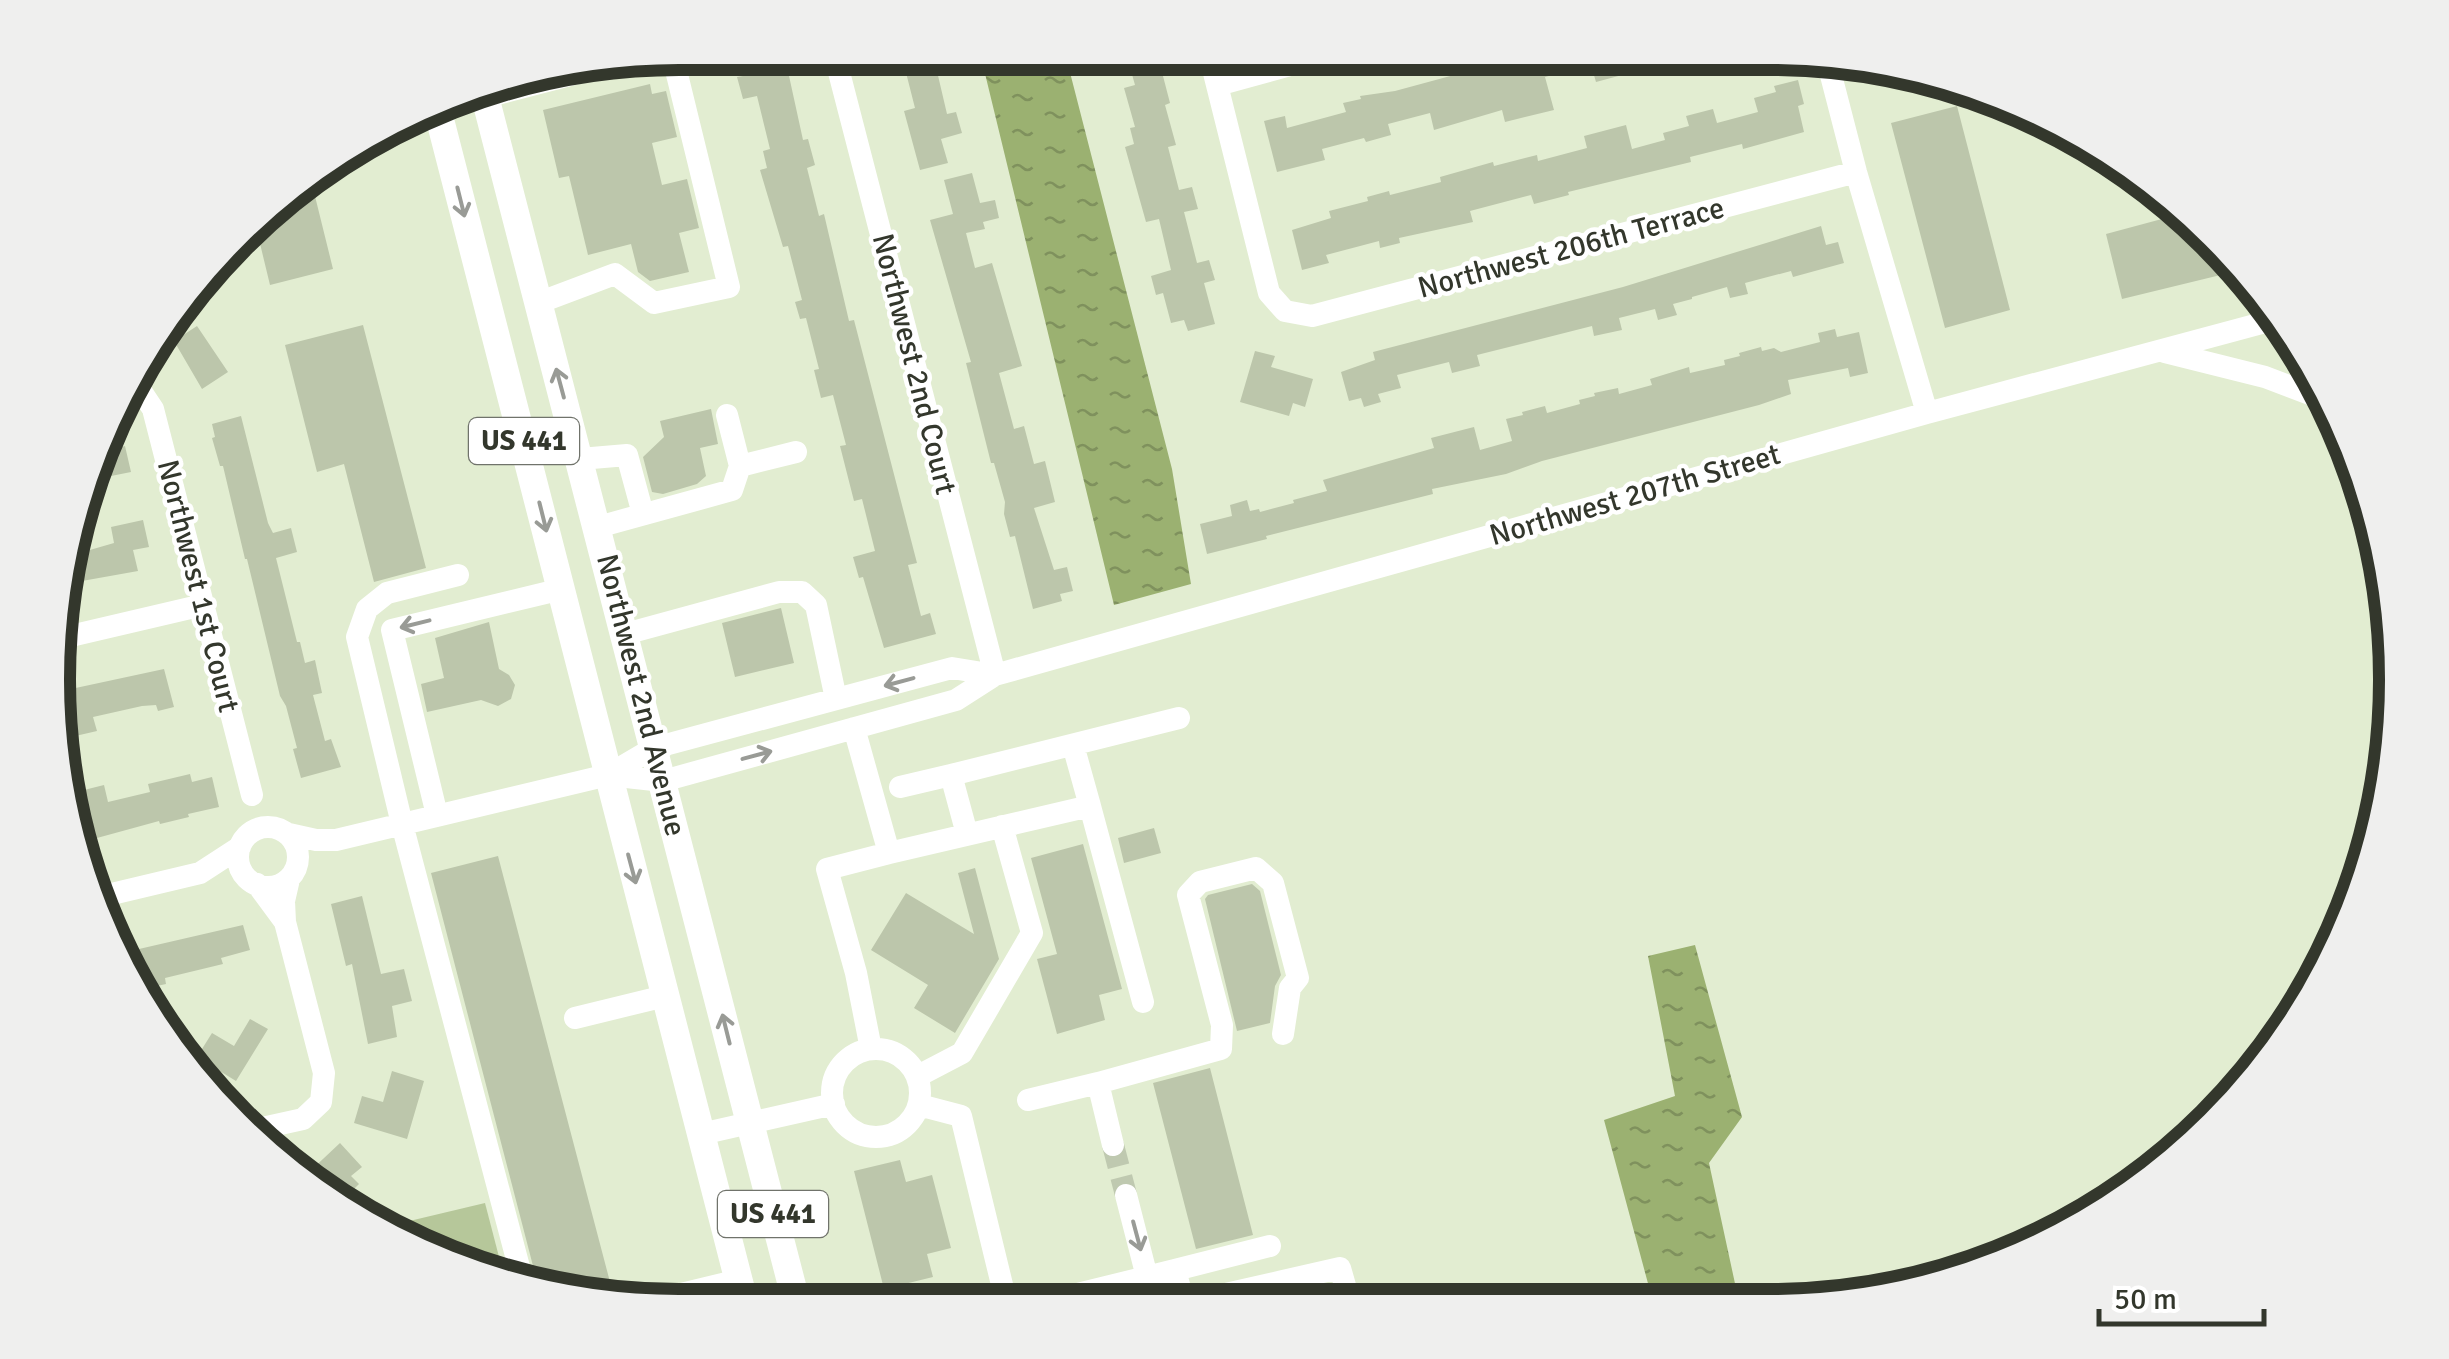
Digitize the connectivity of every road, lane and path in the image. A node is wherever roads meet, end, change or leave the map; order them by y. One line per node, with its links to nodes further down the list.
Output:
1 (676, 70): 10 (street)
2 (838, 70): 27 (street, Northwest 2nd Court)
3 (1214, 70): 6 (street)
4 (1274, 70): 6 (street)
5 (1830, 73): 9 (street)
6 (1218, 86): 9 (street, Northwest 206th Terrace)
7 (487, 101): 10 (main road, Northwest 2nd Avenue / US 441)
8 (439, 119): 23 (main road, Northwest 2nd Avenue / US 441, one-way to 23)
9 (1856, 172): 15 (street)
10 (538, 303): 18 (main road, Northwest 2nd Avenue / US 441, one-way to 10)
11 (2264, 323): 12 (street, Northwest 207th Street)
12 (2161, 352): 14 (street); 15 (street, Northwest 207th Street)
13 (142, 393): 24 (street, Northwest 1st Court)
14 (2307, 393)
15 (1927, 413): 27 (street, Northwest 207th Street)
16 (726, 414): 19 (street)
17 (796, 452): 19 (street)
18 (580, 458): 20 (street); 21 (main road, Northwest 2nd Avenue / US 441)
19 (740, 466): 20 (street)
20 (644, 514): 21 (street)
21 (598, 527): 25 (main road, Northwest 2nd Avenue / US 441)
22 (458, 575): 40 (street)
23 (562, 589): 33 (main road, Northwest 2nd Avenue / US 441); 39 (street, one-way to 39)
24 (203, 605): 26 (street); 37 (street, Northwest 1st Court)
25 (626, 634): 28 (street); 32 (main road, Northwest 2nd Avenue / US 441)
26 (71, 636)
27 (994, 674): 28 (street, Northwest 207th Street, one-way to 28); 30 (street, Northwest 207th Street)
28 (836, 699): 32 (street, Northwest 207th Street)
29 (1179, 718): 31 (street)
30 (854, 728): 35 (street, Northwest 207th Street, one-way to 30); 46 (street)
31 (1074, 745): 34 (street); 38 (street)
32 (654, 748): 33 (street, Northwest 207th Street); 35 (main road, Northwest 2nd Avenue / US 441)
33 (608, 775): 35 (street, Northwest 207th Street); 39 (street, Northwest 207th Street); 52 (main road, Northwest 2nd Avenue / US 441, one-way to 52)
34 (952, 775): 36 (street); 43 (street)
35 (663, 780): 62 (main road, Northwest 2nd Avenue / US 441, one-way to 35)
36 (900, 787)
37 (252, 795): 42 (street, Northwest 1st Court); 45 (street, Northwest 1st Court)
38 (1090, 806): 41 (street); 53 (street)
39 (437, 816): 40 (street, Northwest 207th Street)
40 (402, 824): 44 (street, Northwest 207th Street); 68 (street)
41 (1002, 826): 43 (street); 57 (street)
42 (285, 832): 44 (street, Northwest 207th Street); 45 (street); 48 (street)
43 (966, 834): 46 (street)
44 (336, 840): 48 (street, Northwest 207th Street)
45 (242, 842): 47 (street); 49 (street)
46 (889, 853): 56 (street)
47 (200, 872): 49 (street); 50 (street)
48 (292, 875): 49 (street); 51 (street)
49 (252, 881): 51 (street)
50 (109, 894)
51 (285, 922): 63 (street)
52 (666, 996): 54 (street); 64 (main road, Northwest 2nd Avenue / US 441)
53 (1143, 1002)
54 (575, 1018)
55 (1283, 1034): 58 (street)
56 (871, 1049): 57 (street); 60 (street)
57 (918, 1076): 61 (street)
58 (1098, 1083): 59 (street); 65 (street)
59 (1028, 1100)
60 (834, 1104): 61 (street); 62 (street)
61 (920, 1104): 73 (street)
62 (750, 1123): 64 (street); 72 (main road, Northwest 2nd Avenue / US 441)
63 (267, 1127)
64 (702, 1134): 71 (main road, Northwest 2nd Avenue / US 441)
65 (1113, 1145)
66 (1126, 1195): 70 (street, one-way to 70)
67 (1270, 1246): 69 (street)
68 (519, 1267)
69 (1175, 1270): 70 (street); 75 (street)
70 (1148, 1277): 74 (street)
71 (741, 1289)
72 (792, 1289)
73 (1002, 1289)
74 (1097, 1289)
75 (1181, 1289)
76 (1250, 1289): 77 (street)
77 (1346, 1289)

